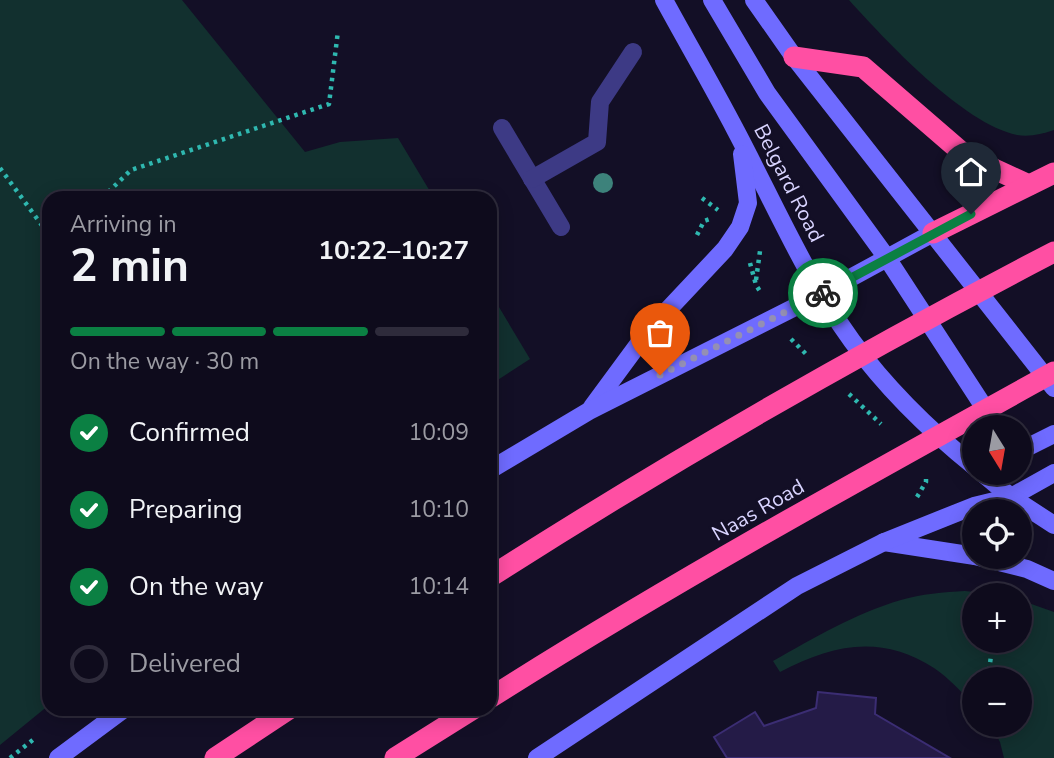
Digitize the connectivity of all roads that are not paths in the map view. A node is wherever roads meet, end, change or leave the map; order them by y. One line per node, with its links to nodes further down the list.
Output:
1 (664, 0): 7 (main road, Belgard Road)
2 (712, 0): 14 (main road)
3 (754, 0): 5 (main road)
4 (633, 52): 9 (lane)
5 (794, 57): 10 (highway); 12 (main road)
6 (502, 128): 9 (lane)
7 (736, 131): 15 (main road, Belgard Road); 18 (main road)
8 (1054, 173): 10 (highway)
9 (532, 179): 11 (lane)
10 (1029, 185): 12 (highway)
11 (561, 227)
12 (933, 233): 14 (main road); 17 (main road)
13 (1054, 252): 35 (highway)
14 (887, 258): 15 (main road); 19 (main road)
15 (821, 294): 18 (main road); 22 (main road, Belgard Road)
16 (1054, 372): 37 (highway, Naas Road)
17 (1054, 388)
18 (589, 411): 25 (main road)
19 (987, 415)
20 (1054, 434): 21 (main road)
21 (1032, 446)
22 (952, 449): 23 (main road); 24 (main road, Belgard Road)
23 (962, 452)
24 (962, 456)
25 (497, 466)
26 (1054, 474): 29 (main road)
27 (977, 485): 30 (main road)
28 (998, 485): 29 (main road, Belgard Road)
29 (1011, 497): 30 (main road); 31 (main road, Belgard Road)
30 (943, 517): 32 (main road)
31 (1054, 525)
32 (884, 542): 33 (main road); 41 (main road)
33 (962, 554)
34 (1027, 569): 36 (main road)
35 (497, 573)
36 (1054, 581)
37 (497, 694)
38 (115, 716): 42 (main road)
39 (278, 716): 43 (highway)
40 (462, 716): 44 (highway)
41 (546, 756)
42 (58, 758)
43 (215, 758)
44 (395, 758)

